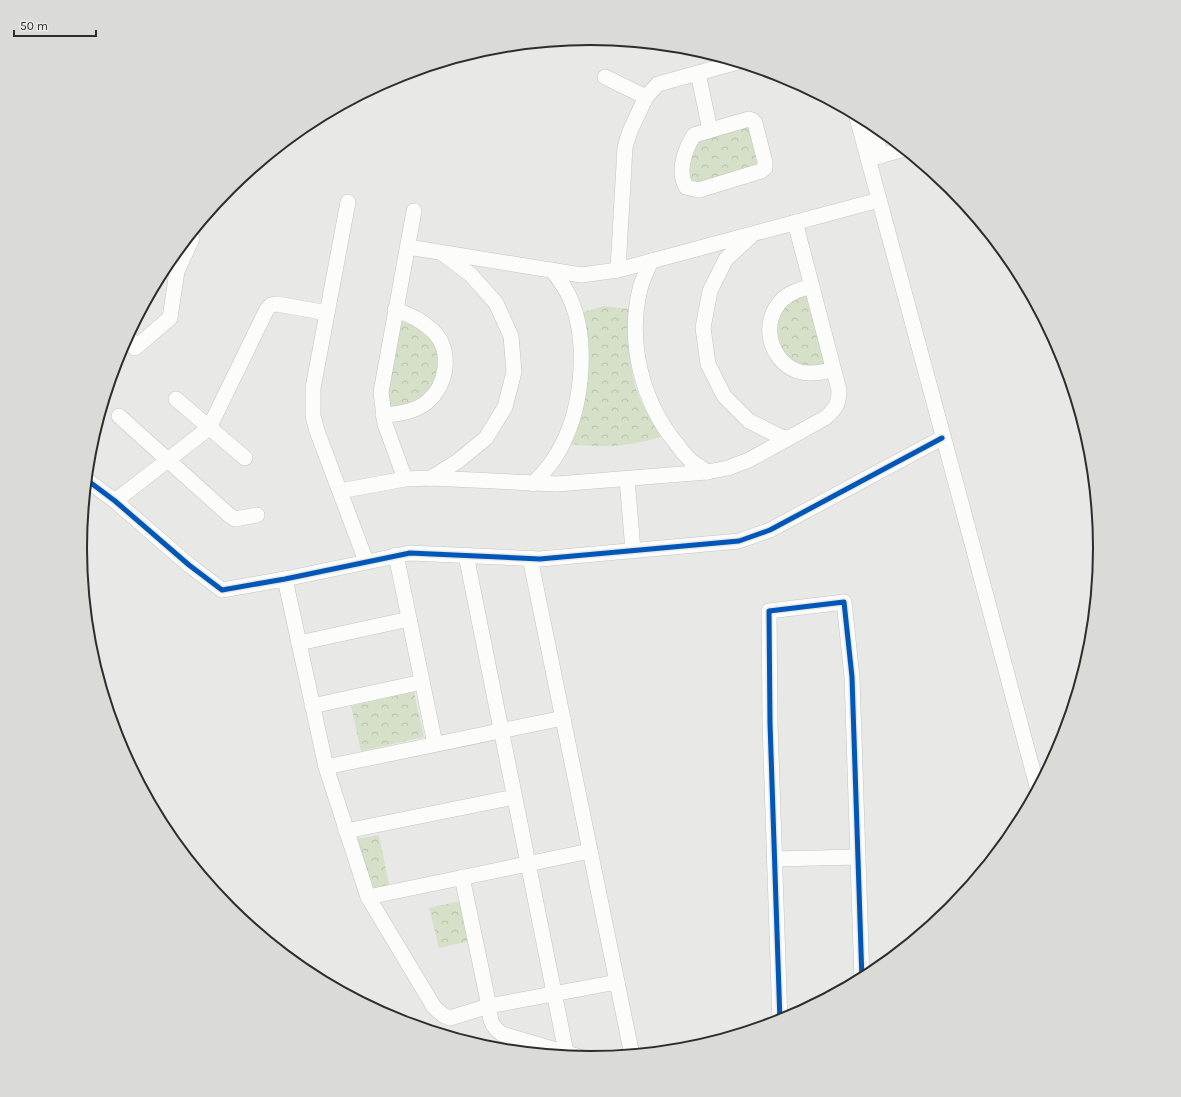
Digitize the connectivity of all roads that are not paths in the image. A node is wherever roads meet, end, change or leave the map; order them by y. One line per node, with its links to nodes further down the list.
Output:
1 (729, 65): 2 (street)
2 (698, 73): 4 (street); 6 (street)
3 (605, 77): 4 (street)
4 (646, 97): 20 (street)
5 (860, 123): 9 (street)
6 (710, 130): 6 (street)
7 (873, 132): 9 (street)
8 (899, 151): 9 (street)
9 (874, 158): 10 (street)
10 (879, 200): 13 (street); 31 (street)
11 (348, 202): 23 (street)
12 (414, 212): 16 (street)
13 (795, 222): 14 (street); 21 (street)
14 (754, 233): 18 (street); 30 (street)
15 (190, 244): 24 (street)
16 (408, 247): 17 (street); 22 (street)
17 (440, 252): 19 (street); 35 (street)
18 (651, 261): 20 (street); 34 (street)
19 (552, 270): 20 (street); 39 (street)
20 (618, 270)
21 (812, 286): 25 (street); 25 (street)
22 (396, 310): 27 (street); 27 (street)
23 (328, 313): 29 (street); 40 (street)
24 (132, 342)
25 (833, 370): 30 (street)
26 (176, 399): 29 (street)
27 (383, 415): 36 (street)
28 (118, 416): 33 (street)
29 (209, 428): 32 (street); 33 (street)
30 (787, 438): 34 (street)
31 (942, 438): 43 (street); 57 (street)
32 (245, 458)
33 (167, 461): 41 (street); 42 (street)
34 (707, 472): 37 (street)
35 (431, 478): 36 (street); 39 (street)
36 (405, 479): 40 (street)
37 (627, 479): 39 (street); 43 (street)
38 (91, 483): 41 (street)
39 (533, 484)
40 (340, 491): 47 (street)
41 (115, 501): 48 (street)
42 (257, 515)
43 (633, 550): 46 (street)
44 (396, 555): 45 (street); 47 (street); 49 (street)
45 (466, 555): 46 (street); 54 (street)
46 (530, 558): 53 (street)
47 (366, 561): 48 (street)
48 (285, 579): 50 (street)
49 (409, 619): 50 (street); 51 (street)
50 (299, 643): 52 (street)
51 (422, 682): 52 (street); 55 (street)
52 (312, 706): 56 (street)
53 (563, 718): 54 (street); 60 (street)
54 (501, 730): 55 (street); 58 (street)
55 (435, 744): 56 (street)
56 (326, 767): 59 (street)
57 (1036, 782)
58 (514, 797): 59 (street); 63 (street)
59 (346, 831): 65 (street)
60 (590, 851): 63 (street); 67 (street)
61 (858, 857): 62 (street); 62 (street); 66 (street)
62 (774, 859): 70 (street)
63 (528, 864): 64 (street); 68 (street)
64 (462, 877): 65 (street); 69 (street)
65 (368, 897): 69 (street)
66 (862, 972)
67 (617, 982): 68 (street); 71 (street)
68 (554, 994): 69 (street); 73 (street)
69 (489, 1006): 72 (street)
70 (780, 1015)
71 (631, 1050)
72 (563, 1051)
73 (566, 1052)

